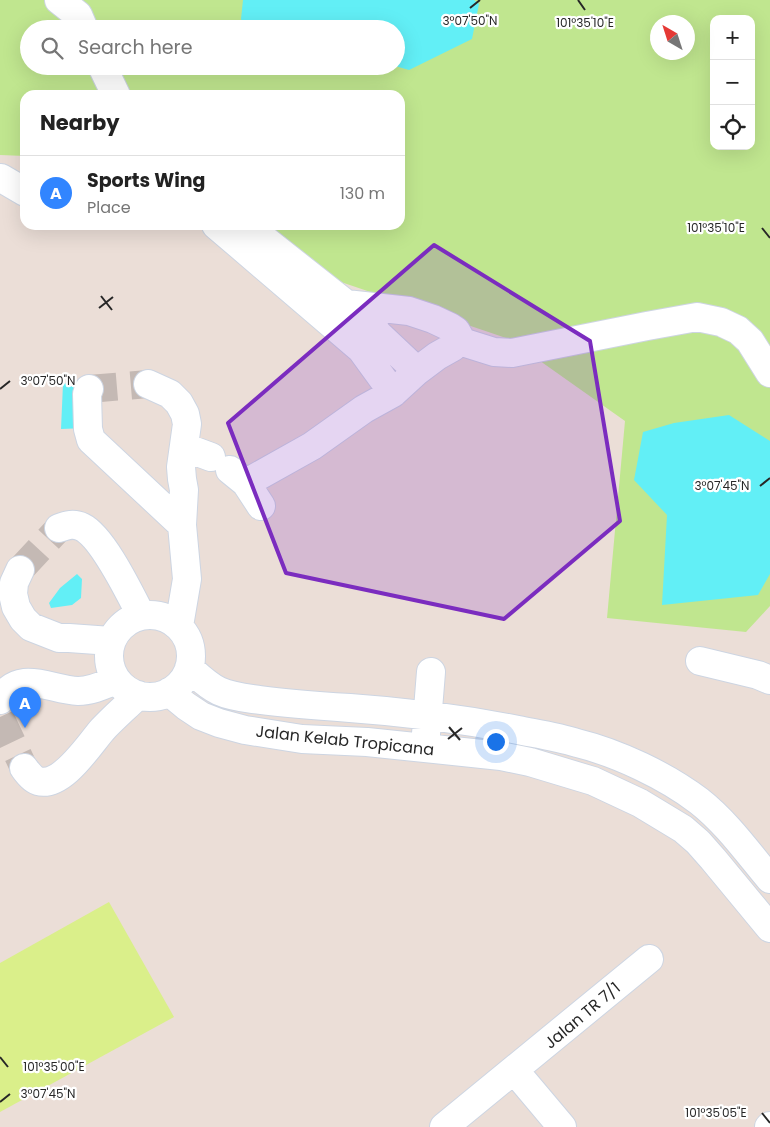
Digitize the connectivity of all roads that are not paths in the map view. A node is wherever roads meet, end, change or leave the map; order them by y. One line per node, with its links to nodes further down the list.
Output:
1 (106, 75): 2 (street)
2 (114, 90)
3 (9, 180): 4 (street)
4 (20, 188)
5 (223, 230): 8 (street)
6 (252, 230): 7 (street)
7 (346, 304): 8 (street); 9 (street)
8 (368, 340): 10 (street); 14 (street)
9 (459, 341): 10 (street); 11 (street)
10 (416, 371): 14 (street)
11 (770, 373)
12 (148, 384): 15 (street)
13 (89, 389): 18 (street)
14 (393, 393): 16 (street)
15 (184, 447): 16 (street); 18 (street)
16 (229, 470): 17 (street)
17 (261, 506)
18 (182, 525): 22 (street)
19 (59, 528): 21 (street)
20 (20, 570): 23 (street)
21 (141, 615): 22 (street); 23 (street)
22 (179, 626): 25 (street)
23 (111, 641): 27 (street)
24 (700, 661): 28 (street)
25 (189, 668): 29 (street); 32 (street, Jalan Kelab Tropicana)
26 (431, 672): 32 (street)
27 (116, 680): 30 (street); 31 (street)
28 (770, 680)
29 (168, 692): 30 (street); 33 (street, Jalan Kelab Tropicana)
30 (138, 696): 34 (street)
31 (0, 700)
32 (427, 714): 33 (street); 35 (street, Jalan Kelab Tropicana)
33 (425, 748): 36 (street, Jalan Kelab Tropicana)
34 (24, 768)
35 (770, 879)
36 (770, 928)
37 (649, 959): 38 (street, Jalan TR 7/1)
38 (514, 1070): 39 (street, Jalan TR 7/1); 40 (street)
39 (444, 1127)
40 (562, 1127)

